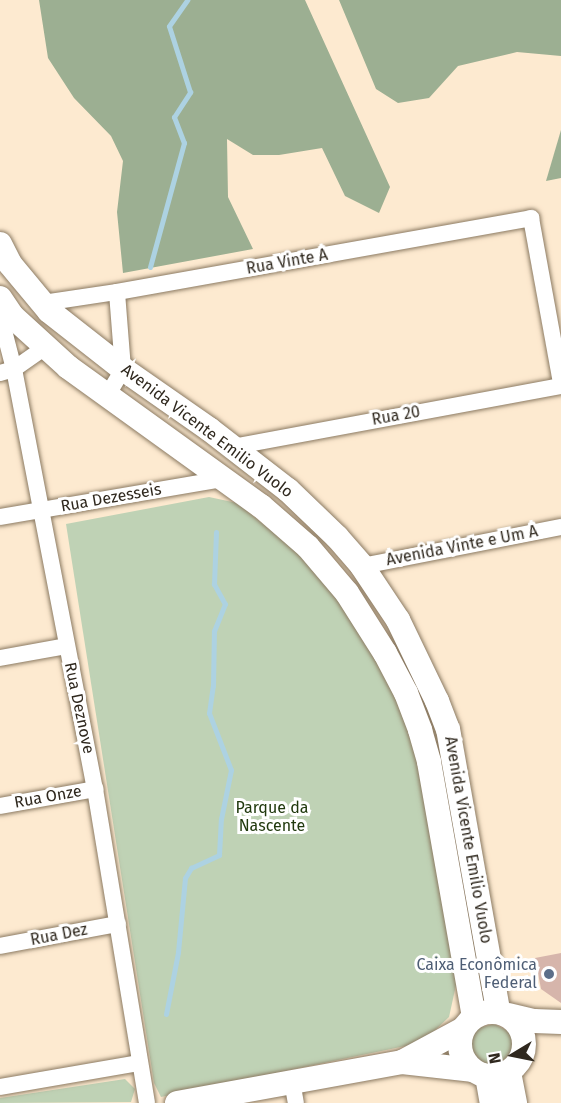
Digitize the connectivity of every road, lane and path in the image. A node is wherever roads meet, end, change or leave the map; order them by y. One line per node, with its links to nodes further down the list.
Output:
1 (0, 244): 4 (main road, Avenida Vicente Emilio Vuolo)
2 (117, 292): 4 (street, Rua Vinte A); 7 (street); 9 (street, Rua Vinte A)
3 (0, 298): 6 (main road, Avenida Vicente Emilio Vuolo)
4 (43, 303): 7 (main road, Avenida Vicente Emilio Vuolo)
5 (0, 315): 8 (street, Rua Deznove)
6 (44, 348): 8 (street); 10 (main road, Avenida Vicente Emilio Vuolo)
7 (123, 369): 10 (street); 11 (main road, Avenida Vicente Emilio Vuolo)
8 (7, 371): 13 (street, Rua Deznove)
9 (561, 384): 11 (street, Rua 20)
10 (107, 396): 12 (main road, Avenida Vicente Emilio Vuolo)
11 (232, 447): 16 (main road, Avenida Vicente Emilio Vuolo)
12 (223, 479): 13 (street, Rua Dezesseis); 25 (main road, Avenida Vicente Emilio Vuolo)
13 (41, 510): 14 (street, Rua Dezesseis); 17 (street, Rua Deznove)
14 (0, 517)
15 (561, 527): 16 (street, Avenida Vinte e Um A)
16 (362, 566): 23 (main road, Avenida Vicente Emilio Vuolo)
17 (66, 646): 18 (street); 19 (street, Rua Deznove)
18 (0, 658)
19 (95, 789): 20 (street, Rua Onze); 21 (street, Rua Deznove)
20 (0, 806)
21 (118, 924): 22 (street, Rua Dez); 27 (street, Rua Deznove)
22 (0, 946)
23 (503, 1013): 24 (main road); 25 (main road); 28 (main road)
24 (561, 1022)
25 (469, 1023): 26 (main road); 28 (main road)
26 (402, 1062): 28 (main road); 30 (main road)
27 (139, 1063): 29 (street); 31 (street, Rua Deznove)
28 (489, 1072): 33 (main road); 34 (main road)
29 (0, 1087)
30 (294, 1092): 32 (main road)
31 (147, 1103)
32 (177, 1103)
33 (492, 1103)
34 (514, 1103)

